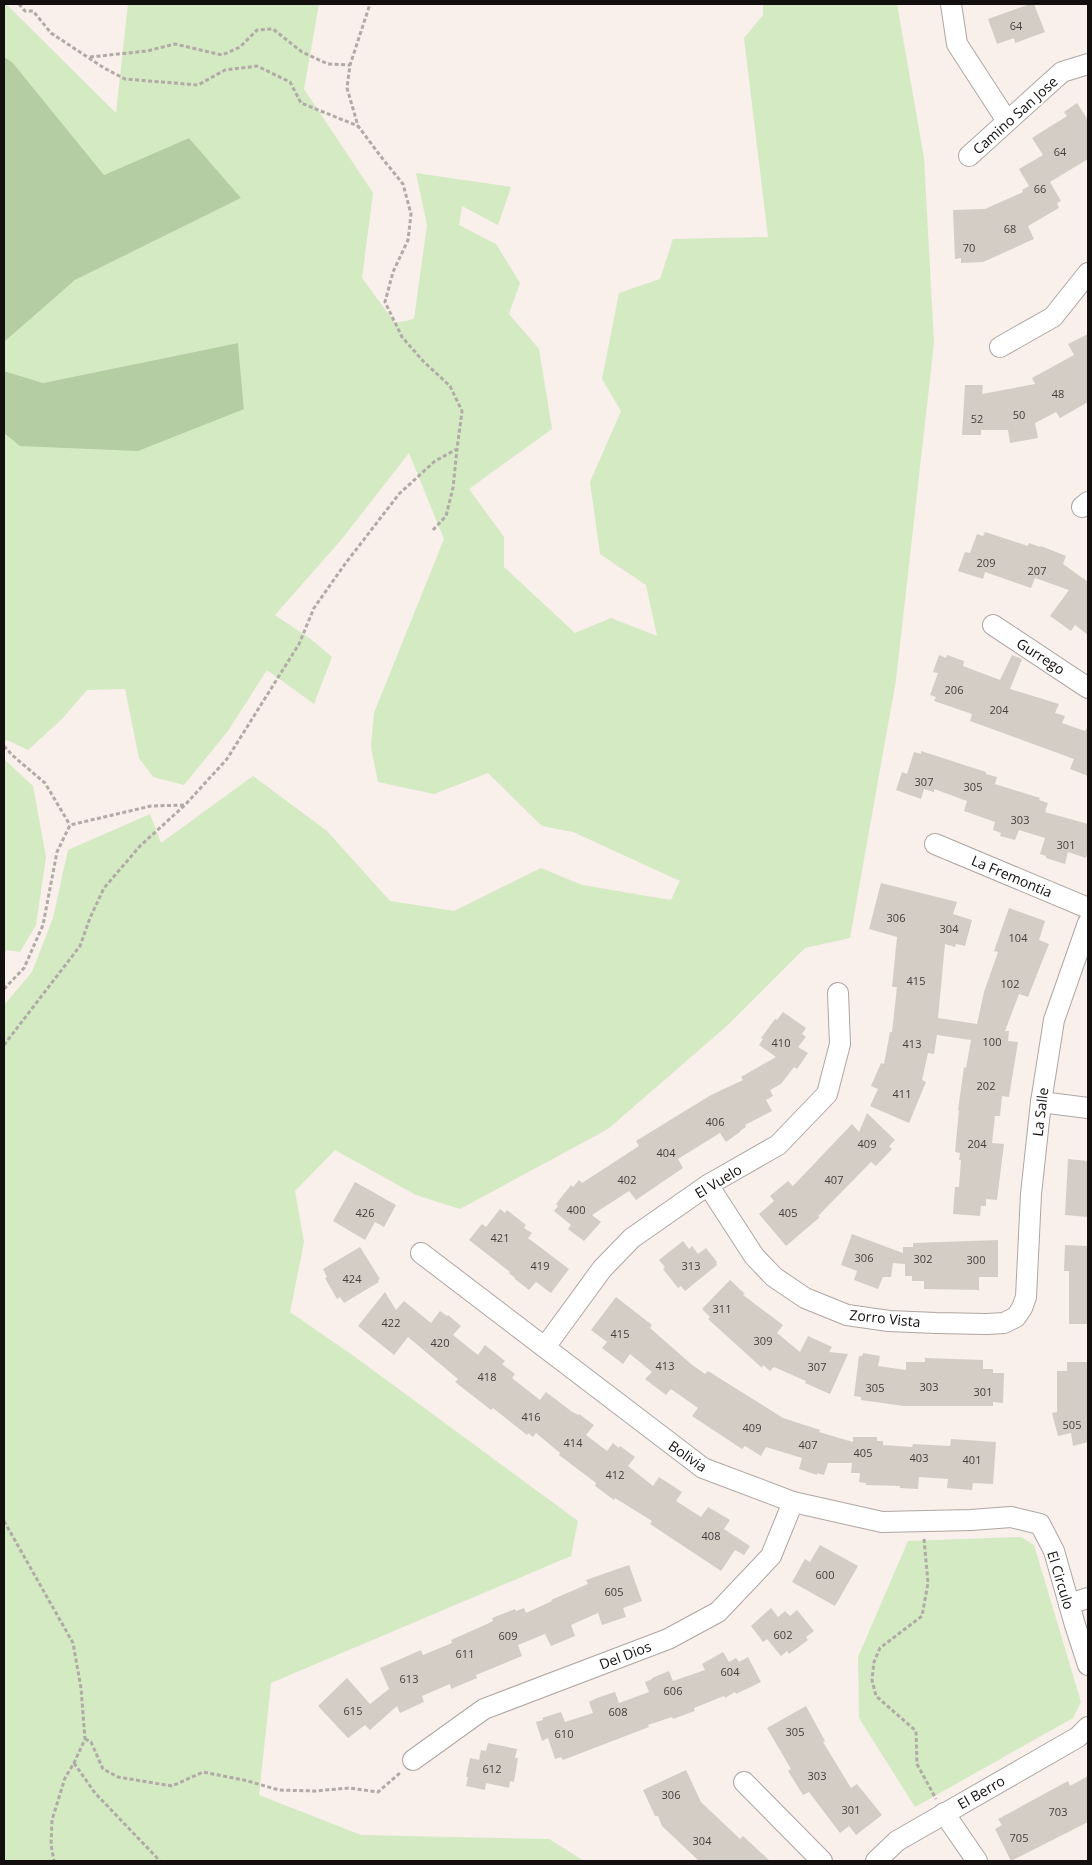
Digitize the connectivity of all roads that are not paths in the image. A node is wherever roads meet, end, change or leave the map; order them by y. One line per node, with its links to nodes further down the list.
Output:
1 (951, 4): 3 (street)
2 (1088, 64): 3 (street, Camino San Jose)
3 (1007, 122): 4 (street, Camino San Jose)
4 (969, 156)
5 (1088, 273): 6 (street)
6 (1000, 347)
7 (993, 625): 8 (street, Gurrego)
8 (1088, 688)
9 (935, 844): 10 (street, La Fremontia)
10 (1088, 908)
11 (1088, 923): 13 (street, La Salle)
12 (838, 993): 15 (street, El Vuelo)
13 (1041, 1102): 14 (street); 17 (street, La Salle)
14 (1088, 1108)
15 (708, 1185): 17 (street, Zorro Vista); 18 (street, El Vuelo)
16 (421, 1253): 18 (street, Bolivia)
17 (1022, 1308)
18 (544, 1346): 19 (street, Bolivia)
19 (793, 1502): 20 (street, Bolivia); 26 (street, Del Dios)
20 (1040, 1524): 22 (street, El Circulo)
21 (1088, 1598): 22 (street)
22 (1069, 1604): 23 (street, El Circulo)
23 (1082, 1623): 24 (street, El Circulo)
24 (1088, 1665)
25 (1088, 1726): 28 (street, El Berro)
26 (413, 1760)
27 (744, 1782): 29 (street)
28 (944, 1813): 30 (street, El Berro); 31 (street)
29 (822, 1861)
30 (876, 1861)
31 (977, 1861)

